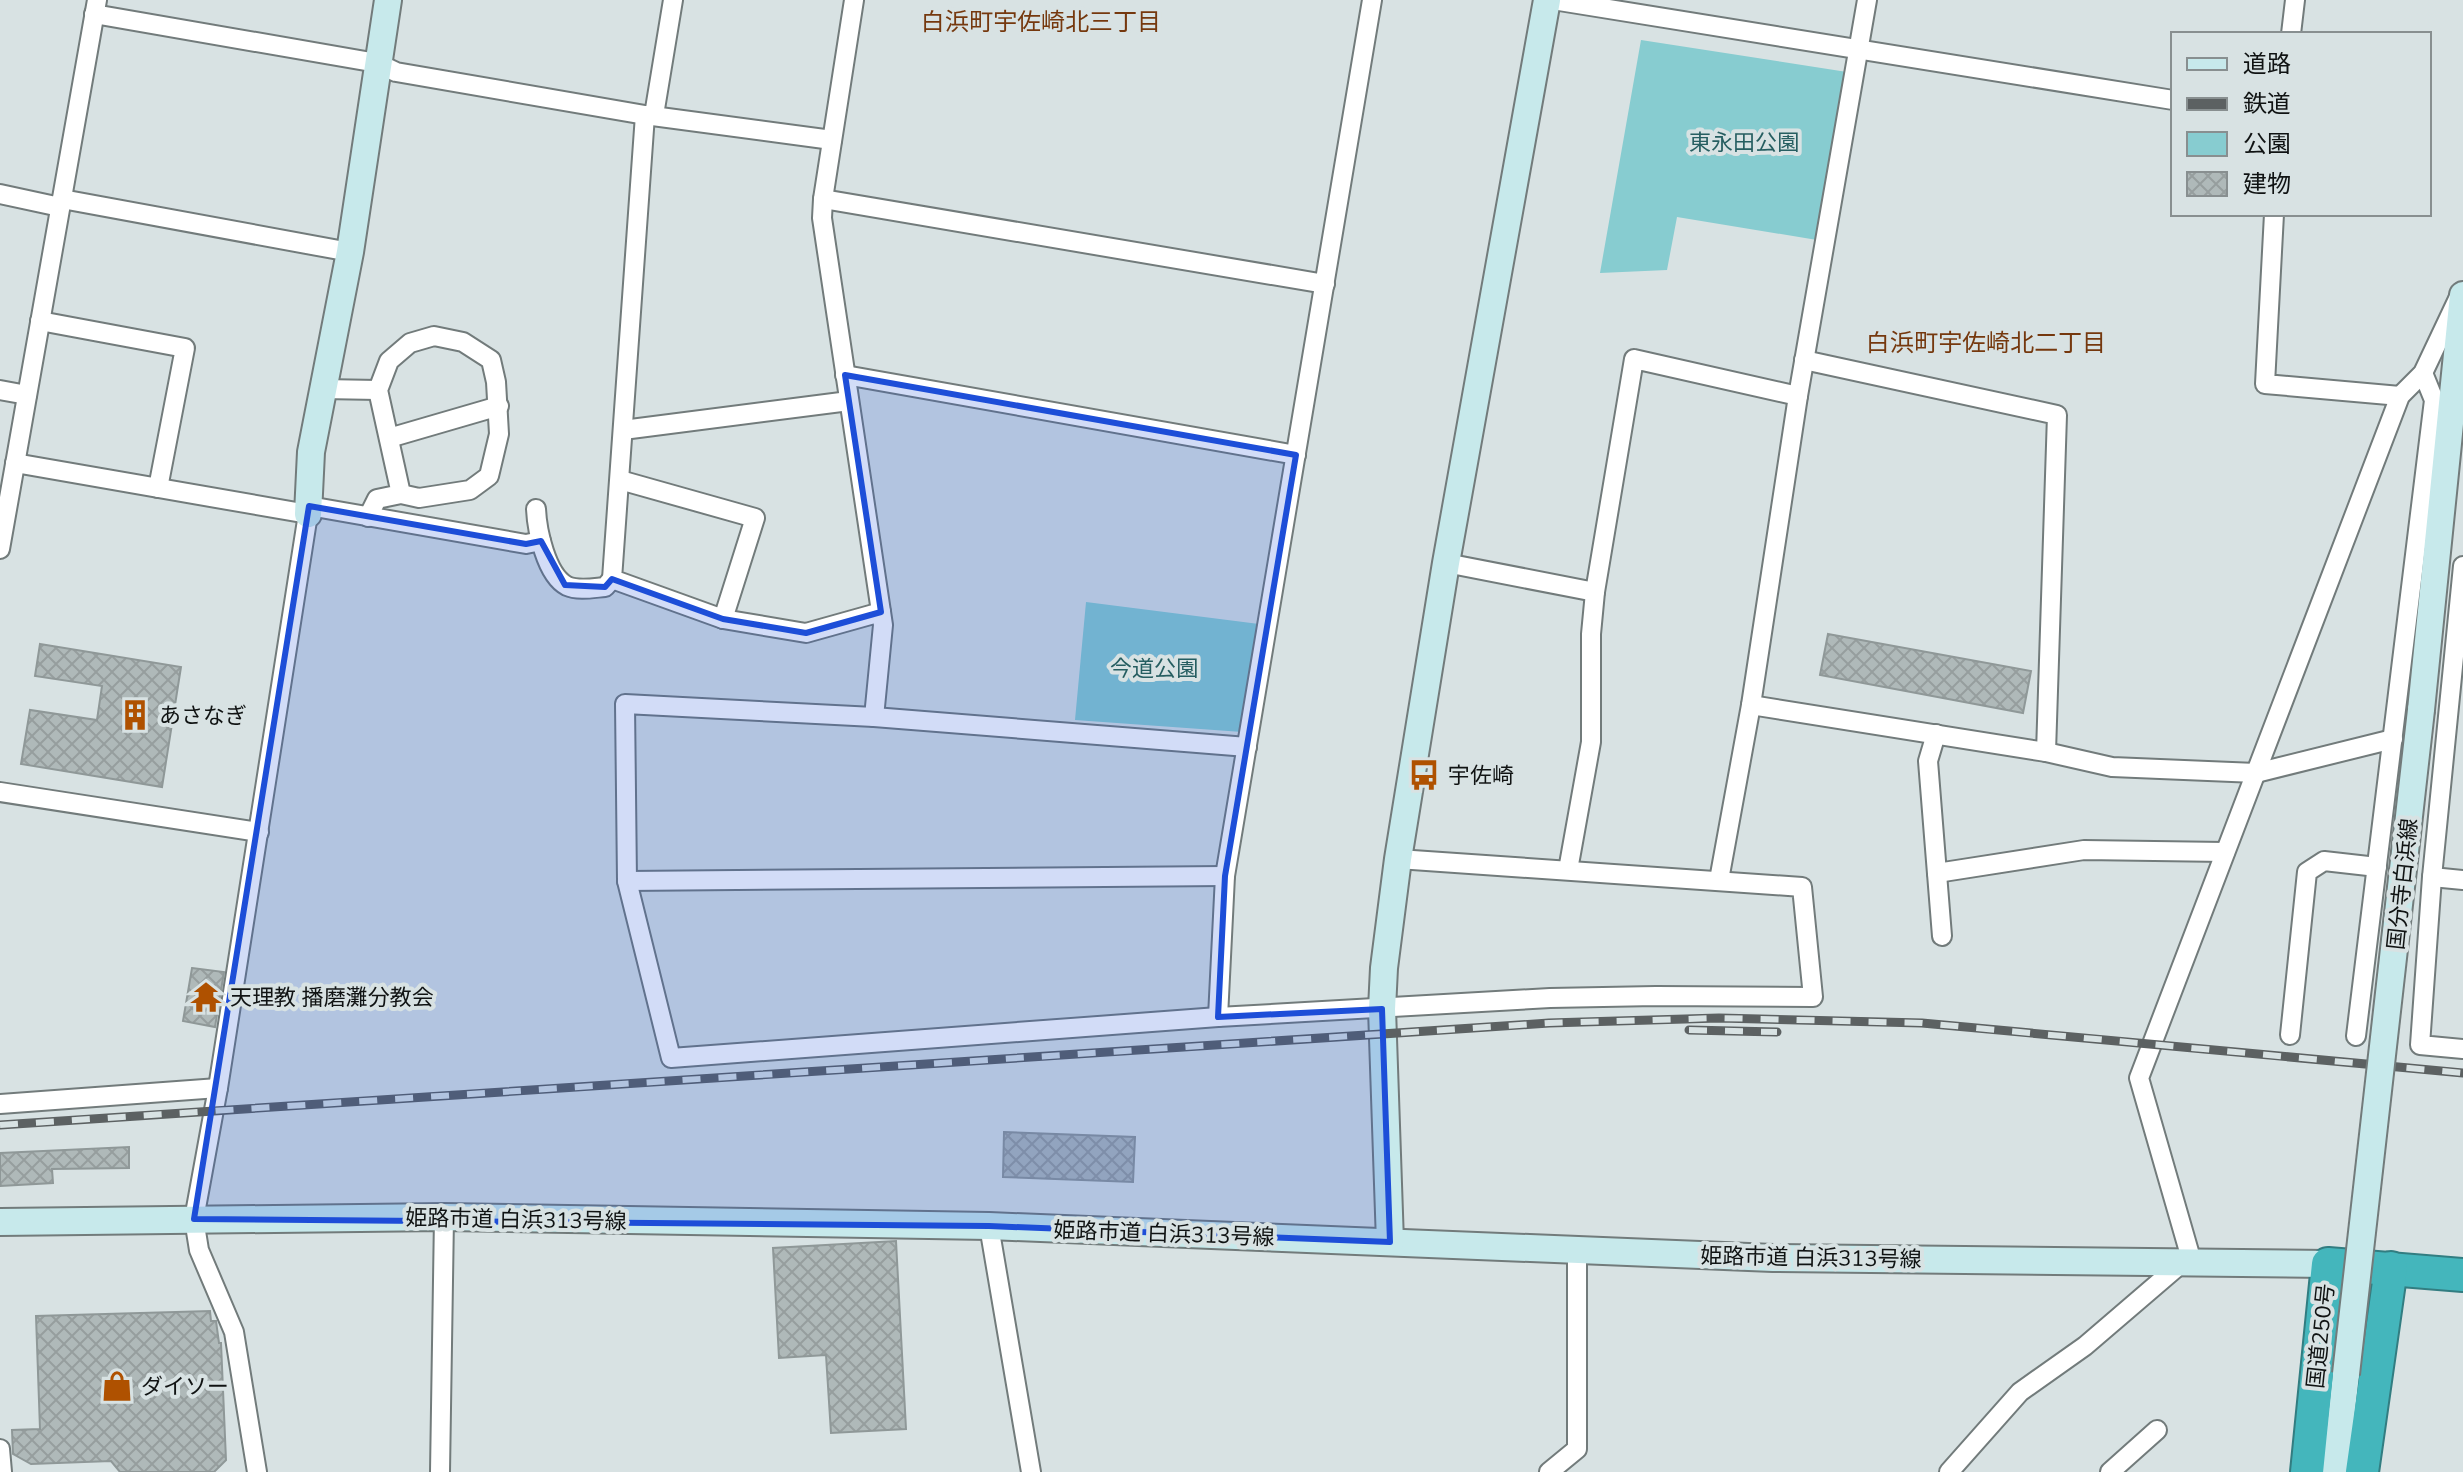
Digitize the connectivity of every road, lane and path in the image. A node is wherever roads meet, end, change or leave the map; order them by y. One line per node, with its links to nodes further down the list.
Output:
1 (388, 0): 11 (street)
2 (673, 0): 13 (street)
3 (854, 0): 14 (street)
4 (1372, 0): 20 (street)
5 (1550, 0): 10 (street); 46 (street)
6 (1867, 0): 10 (street)
7 (2295, 0): 9 (street)
8 (96, 7): 11 (street); 17 (street)
9 (2291, 32)
10 (1857, 48): 12 (street); 23 (street)
11 (377, 63): 13 (street); 19 (street)
12 (2171, 100)
13 (650, 115): 14 (street); 34 (street)
14 (832, 140): 16 (street)
15 (0, 194): 17 (street)
16 (823, 199): 20 (street); 25 (street)
17 (61, 203): 19 (street); 22 (street)
18 (2274, 216): 31 (street)
19 (350, 252): 26 (street)
20 (1325, 284): 36 (street)
21 (2463, 293): 24 (street); 99 (street, 国分寺白浜線, bridge)
22 (40, 321): 29 (street); 39 (street)
23 (1804, 360): 30 (street); 57 (street)
24 (2423, 373): 31 (street); 55 (street)
25 (845, 375): 32 (street); 36 (street)
26 (323, 389): 28 (street); 42 (street)
27 (0, 390): 29 (street)
28 (378, 390): 33 (street); 35 (street)
29 (27, 395): 37 (street)
30 (1798, 396): 49 (street); 52 (street)
31 (2400, 396): 58 (street)
32 (849, 401): 34 (street); 50 (street)
33 (499, 406): 35 (street); 40 (street)
34 (623, 430): 38 (street)
35 (389, 438): 40 (street)
36 (1296, 455): 56 (street)
37 (15, 463): 39 (street); 45 (street)
38 (620, 480): 48 (street); 51 (street)
39 (158, 488): 42 (street)
40 (401, 494): 43 (street)
41 (536, 509): 44 (street)
42 (308, 510): 43 (street); 60 (street)
43 (368, 517): 44 (street)
44 (541, 541): 48 (street)
45 (0, 549)
46 (1446, 563): 49 (street); 62 (street)
47 (2463, 566): 67 (street)
48 (612, 579): 51 (street)
49 (1595, 592): 64 (street)
50 (881, 612): 51 (street); 53 (street)
51 (723, 619)
52 (1751, 705): 54 (street); 68 (street)
53 (874, 717): 56 (street); 70 (street)
54 (1936, 734): 57 (street); 65 (street)
55 (2393, 739): 58 (street); 63 (street)
56 (1247, 747): 66 (street)
57 (2046, 752): 58 (street)
58 (2256, 773): 61 (street)
59 (0, 792): 60 (street)
60 (259, 832): 77 (street)
61 (2225, 852): 65 (street); 85 (street)
62 (1398, 859): 64 (street); 72 (street)
63 (2377, 867): 74 (street); 75 (street)
64 (1568, 870): 68 (street)
65 (1937, 873): 71 (street)
66 (1225, 876): 70 (street); 73 (street)
67 (2432, 877): 69 (street); 76 (street)
68 (1719, 880): 72 (street)
69 (2463, 880)
70 (627, 881): 73 (street)
71 (1942, 936)
72 (1382, 1009): 73 (street); 83 (street)
73 (1218, 1017)
74 (2290, 1035)
75 (2356, 1036)
76 (2463, 1049)
77 (218, 1088): 78 (street); 80 (street)
78 (0, 1104)
79 (444, 1217): 80 (street, 姫路市道 白浜313号線); 82 (street, 姫路市道 白浜313号線); 93 (street)
80 (194, 1219): 81 (street, 姫路市道 白浜313号線); 92 (street)
81 (0, 1222)
82 (989, 1226): 83 (street, 姫路市道 白浜313号線); 94 (street)
83 (1390, 1242): 84 (street, 姫路市道 白浜313号線)
84 (1577, 1250): 85 (street, 姫路市道 白浜313号線); 95 (street)
85 (2187, 1262): 86 (street, 姫路市道 白浜313号線); 96 (street)
86 (2328, 1264): 87 (highway, 国道250号); 98 (highway, 国道250号)
87 (2391, 1268): 88 (highway, 国道250号); 100 (highway)
88 (2463, 1275)
89 (2157, 1430): 97 (street)
90 (0, 1449): 91 (street)
91 (2, 1472)
92 (257, 1472)
93 (440, 1472)
94 (1031, 1472)
95 (1549, 1472)
96 (1949, 1472)
97 (2110, 1472)
98 (2307, 1472)
99 (2335, 1472)
100 (2362, 1472)

